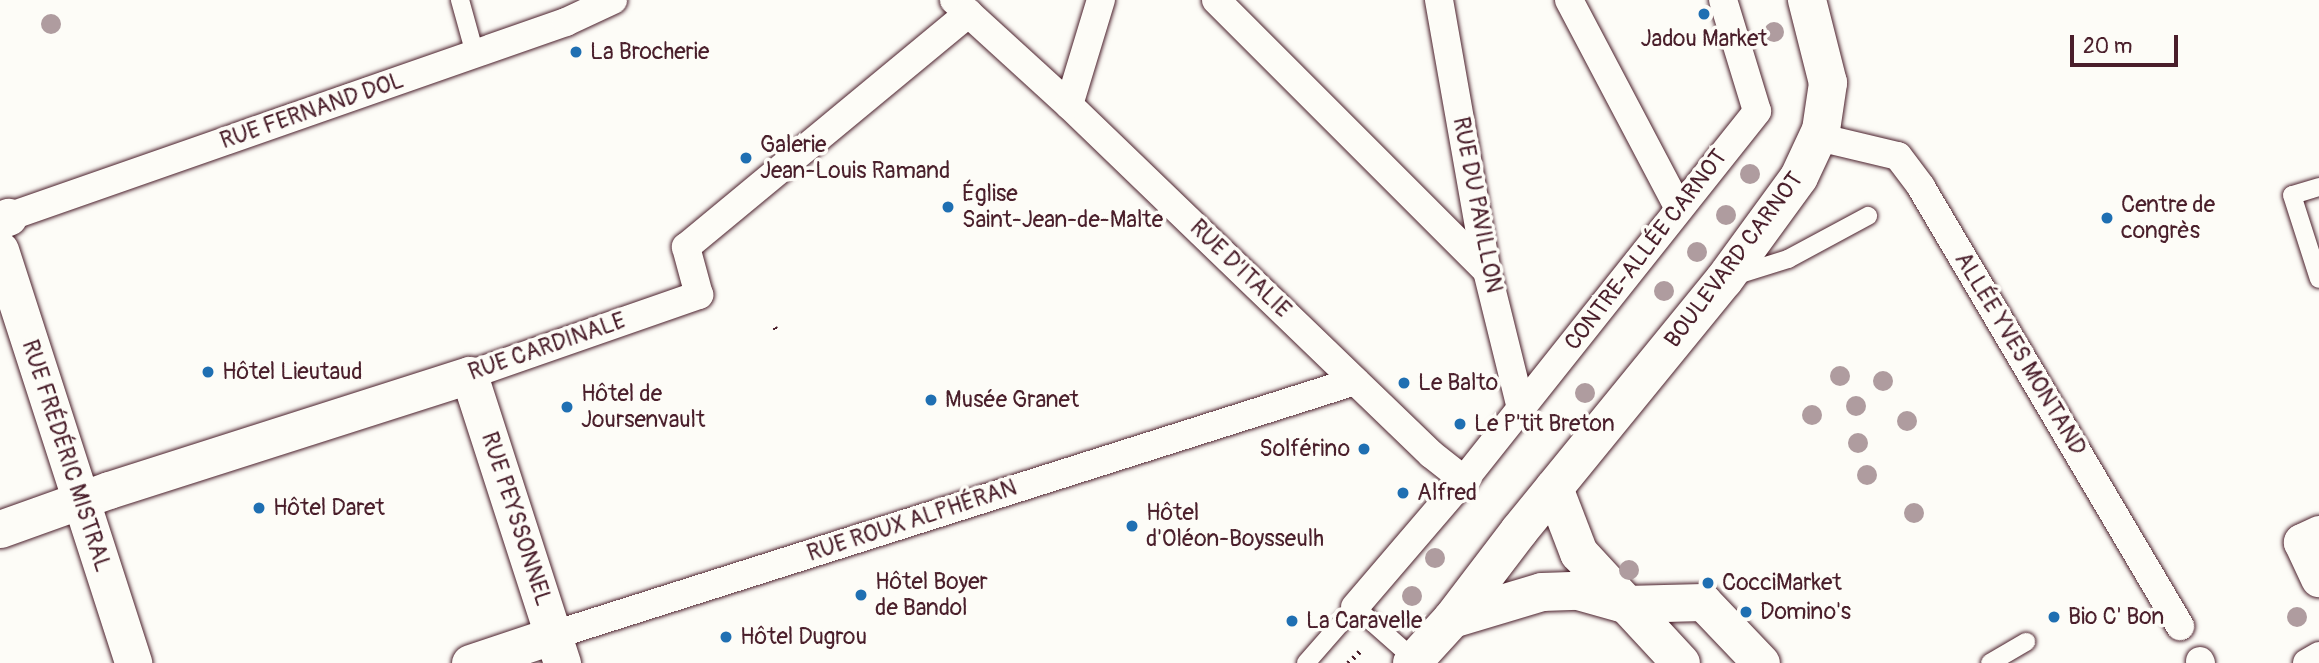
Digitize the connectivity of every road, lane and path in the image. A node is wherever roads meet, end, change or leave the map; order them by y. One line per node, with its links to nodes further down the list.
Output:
1 (460, 0): 10 (lane)
2 (613, 0): 10 (street, RUE FERNAND DOL)
3 (1101, 0): 11 (street)
4 (1216, 0): 17 (street)
5 (1439, 0): 17 (street, RUE DU PAVILLON)
6 (1569, 0): 14 (street)
7 (1723, 0): 14 (street, CONTRE-ALLÉE CARNOT)
8 (1807, 0): 12 (main road, BOULEVARD CARNOT)
9 (961, 6): 11 (street, RUE D'ITALIE); 20 (street, RUE CARDINALE)
10 (475, 54): 16 (street, RUE FERNAND DOL)
11 (1069, 105): 21 (street, RUE D'ITALIE)
12 (1818, 137): 19 (main road, BOULEVARD CARNOT); 32 (street, ALLÉE YVES MONTAND)
13 (2319, 187): 18 (lane)
14 (1678, 207): 22 (street, CONTRE-ALLÉE CARNOT)
15 (1868, 216): 19 (lane)
16 (3, 229): 25 (street, RUE FRÉDÉRIC MISTRAL)
17 (1487, 271): 22 (street, RUE DU PAVILLON)
18 (2319, 279)
19 (1724, 280): 24 (main road, BOULEVARD CARNOT)
20 (469, 375): 25 (street, RUE CARDINALE); 34 (street, RUE PEYSSONNEL)
21 (1355, 381): 23 (street, RUE D'ITALIE); 34 (street, RUE ROUX ALPHÉRAN)
22 (1521, 408): 23 (street, CONTRE-ALLÉE CARNOT)
23 (1464, 480): 30 (street, CONTRE-ALLÉE CARNOT)
24 (1554, 488): 29 (main road); 31 (main road, BOULEVARD CARNOT)
25 (80, 501): 26 (street, RUE CARDINALE); 37 (street, RUE FRÉDÉRIC MISTRAL)
26 (0, 529)
27 (2306, 535): 28 (street)
28 (2319, 578)
29 (1625, 604): 31 (main road); 40 (main road); 41 (street)
30 (1355, 607): 36 (lane); 39 (lane)
31 (1452, 619): 36 (main road, BOULEVARD CARNOT)
32 (2180, 625)
33 (2026, 642): 42 (lane)
34 (558, 649): 38 (street, RUE ROUX ALPHÉRAN)
35 (2319, 656): 43 (street)
36 (1413, 662)
37 (132, 663)
38 (470, 663)
39 (1306, 663)
40 (1681, 663)
41 (1761, 663)
42 (1990, 663)
43 (2307, 663)

